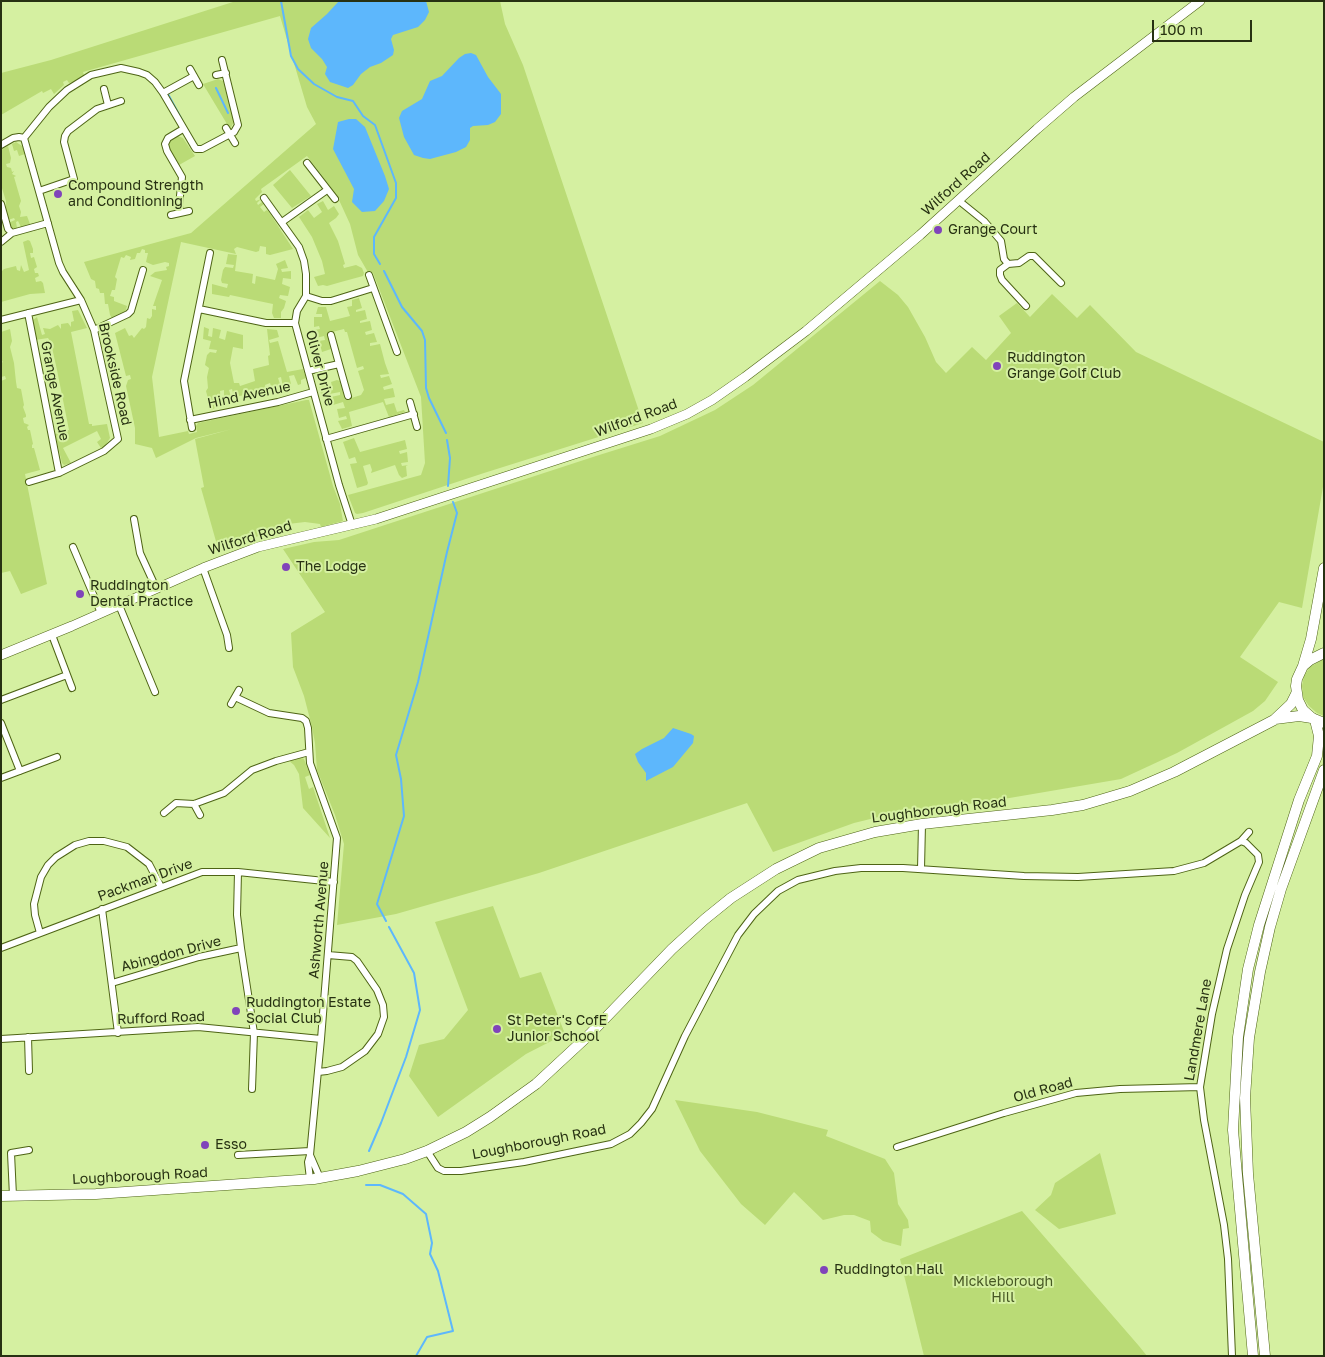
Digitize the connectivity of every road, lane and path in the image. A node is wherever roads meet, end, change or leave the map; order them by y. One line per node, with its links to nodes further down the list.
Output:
1 (1200, 1): 21 (main road, Wilford Road)
2 (222, 60): 3 (street)
3 (226, 73): 4 (street); 12 (street)
4 (216, 75)
5 (199, 85): 7 (street)
6 (104, 89): 9 (street)
7 (163, 93): 11 (street); 13 (street)
8 (121, 101): 9 (street)
9 (108, 105): 17 (street)
10 (226, 128): 12 (street)
11 (183, 129): 12 (street); 24 (street)
12 (230, 134): 14 (street)
13 (24, 138): 15 (street); 17 (street, Brookside Road)
14 (235, 143)
15 (1, 144)
16 (307, 163): 18 (street)
17 (39, 190): 27 (street, Brookside Road)
18 (327, 190): 20 (street); 26 (street)
19 (264, 198): 26 (street, Oliver Drive)
20 (336, 199)
21 (958, 200): 31 (street); 59 (main road, Wilford Road)
22 (1, 204): 28 (street)
23 (189, 211): 24 (street)
24 (180, 213): 25 (street)
25 (171, 215)
26 (282, 222): 36 (street, Oliver Drive)
27 (48, 223): 28 (street); 37 (street, Brookside Road)
28 (12, 234): 29 (street)
29 (1, 242)
30 (210, 253): 39 (street)
31 (1008, 264): 34 (street); 38 (street)
32 (142, 270): 43 (street)
33 (369, 275): 35 (street)
34 (1060, 283)
35 (374, 288): 36 (street); 45 (street)
36 (306, 296): 42 (street, Oliver Drive)
37 (81, 300): 40 (street); 43 (street, Brookside Road)
38 (1026, 306)
39 (199, 309): 42 (street); 52 (street)
40 (28, 313): 41 (street); 56 (street, Grange Avenue)
41 (1, 320)
42 (295, 323): 47 (street, Oliver Drive)
43 (94, 330): 56 (street, Brookside Road)
44 (331, 336): 46 (street)
45 (397, 352)
46 (338, 364): 47 (street); 49 (street)
47 (308, 372): 48 (street, Oliver Drive)
48 (313, 392): 52 (street, Hind Avenue); 55 (street, Oliver Drive)
49 (348, 396)
50 (410, 402): 51 (street)
51 (414, 414): 53 (street); 55 (street)
52 (190, 420): 54 (street)
53 (417, 427)
54 (192, 428)
55 (326, 439): 59 (street, Oliver Drive)
56 (59, 473): 57 (street, Brookside Road)
57 (30, 482)
58 (134, 519): 63 (street)
59 (352, 525): 61 (main road, Wilford Road)
60 (73, 547): 65 (street)
61 (203, 568): 63 (main road, Wilford Road); 67 (street)
62 (1324, 568): 70 (main road)
63 (156, 588): 64 (main road, Wilford Road)
64 (119, 605): 65 (main road, Wilford Road); 74 (street)
65 (100, 613): 66 (main road, Wilford Road)
66 (52, 635): 69 (main road, Wilford Road); 71 (street)
67 (229, 648)
68 (1324, 653): 70 (main road)
69 (1, 655)
70 (1303, 666): 75 (main road)
71 (67, 675): 72 (street); 77 (street)
72 (72, 688)
73 (239, 690): 76 (street)
74 (154, 692)
75 (1296, 694): 79 (main road, Loughborough Road); 80 (main road)
76 (235, 697): 78 (street); 82 (street, Ashworth Avenue)
77 (1, 700)
78 (231, 704)
79 (1274, 720): 80 (main road, Loughborough Road); 90 (main road, Loughborough Road)
80 (1317, 720): 121 (main road)
81 (1, 723): 85 (street)
82 (309, 752): 87 (street); 95 (street, Ashworth Avenue)
83 (56, 757): 85 (street)
84 (1324, 770): 122 (main road)
85 (20, 771): 86 (street)
86 (1, 778)
87 (194, 804): 88 (street); 89 (street)
88 (164, 813)
89 (200, 815)
90 (922, 824): 93 (street); 114 (main road, Loughborough Road)
91 (1249, 832): 92 (street)
92 (1241, 841): 93 (street, Loughborough Road); 110 (street, Landmere Lane)
93 (921, 869): 114 (street, Loughborough Road)
94 (238, 872): 95 (street, Packman Drive); 96 (street, Packman Drive); 100 (street)
95 (334, 882): 101 (street, Ashworth Avenue)
96 (161, 887): 97 (street, Packman Drive); 98 (street)
97 (102, 909): 98 (street, Packman Drive); 102 (street)
98 (40, 933): 99 (street, Packman Drive)
99 (1, 948)
100 (241, 948): 102 (street, Abingdon Drive); 103 (street, Abingdon Drive)
101 (328, 955): 106 (street, Ashworth Avenue); 109 (street)
102 (112, 983): 104 (street)
103 (254, 1032): 104 (street, Rufford Road); 106 (street, Rufford Road); 111 (street, Abingdon Drive)
104 (118, 1033): 105 (street, Rufford Road)
105 (28, 1037): 107 (street, Rufford Road); 108 (street)
106 (321, 1038): 109 (street, Ashworth Avenue)
107 (1, 1039)
108 (29, 1071)
109 (318, 1072): 115 (street, Ashworth Avenue)
110 (1200, 1087): 112 (street, Old Road); 120 (street, Landmere Lane)
111 (252, 1089)
112 (897, 1147)
113 (29, 1150): 119 (street)
114 (427, 1151): 117 (main road, Loughborough Road)
115 (310, 1153): 116 (street); 117 (street, Ashworth Avenue); 117 (street, Ashworth Avenue)
116 (238, 1155)
117 (315, 1178): 119 (main road, Loughborough Road)
118 (1, 1196): 119 (main road, Loughborough Road)
119 (13, 1196)
120 (1232, 1356)
121 (1253, 1356)
122 (1265, 1356)

